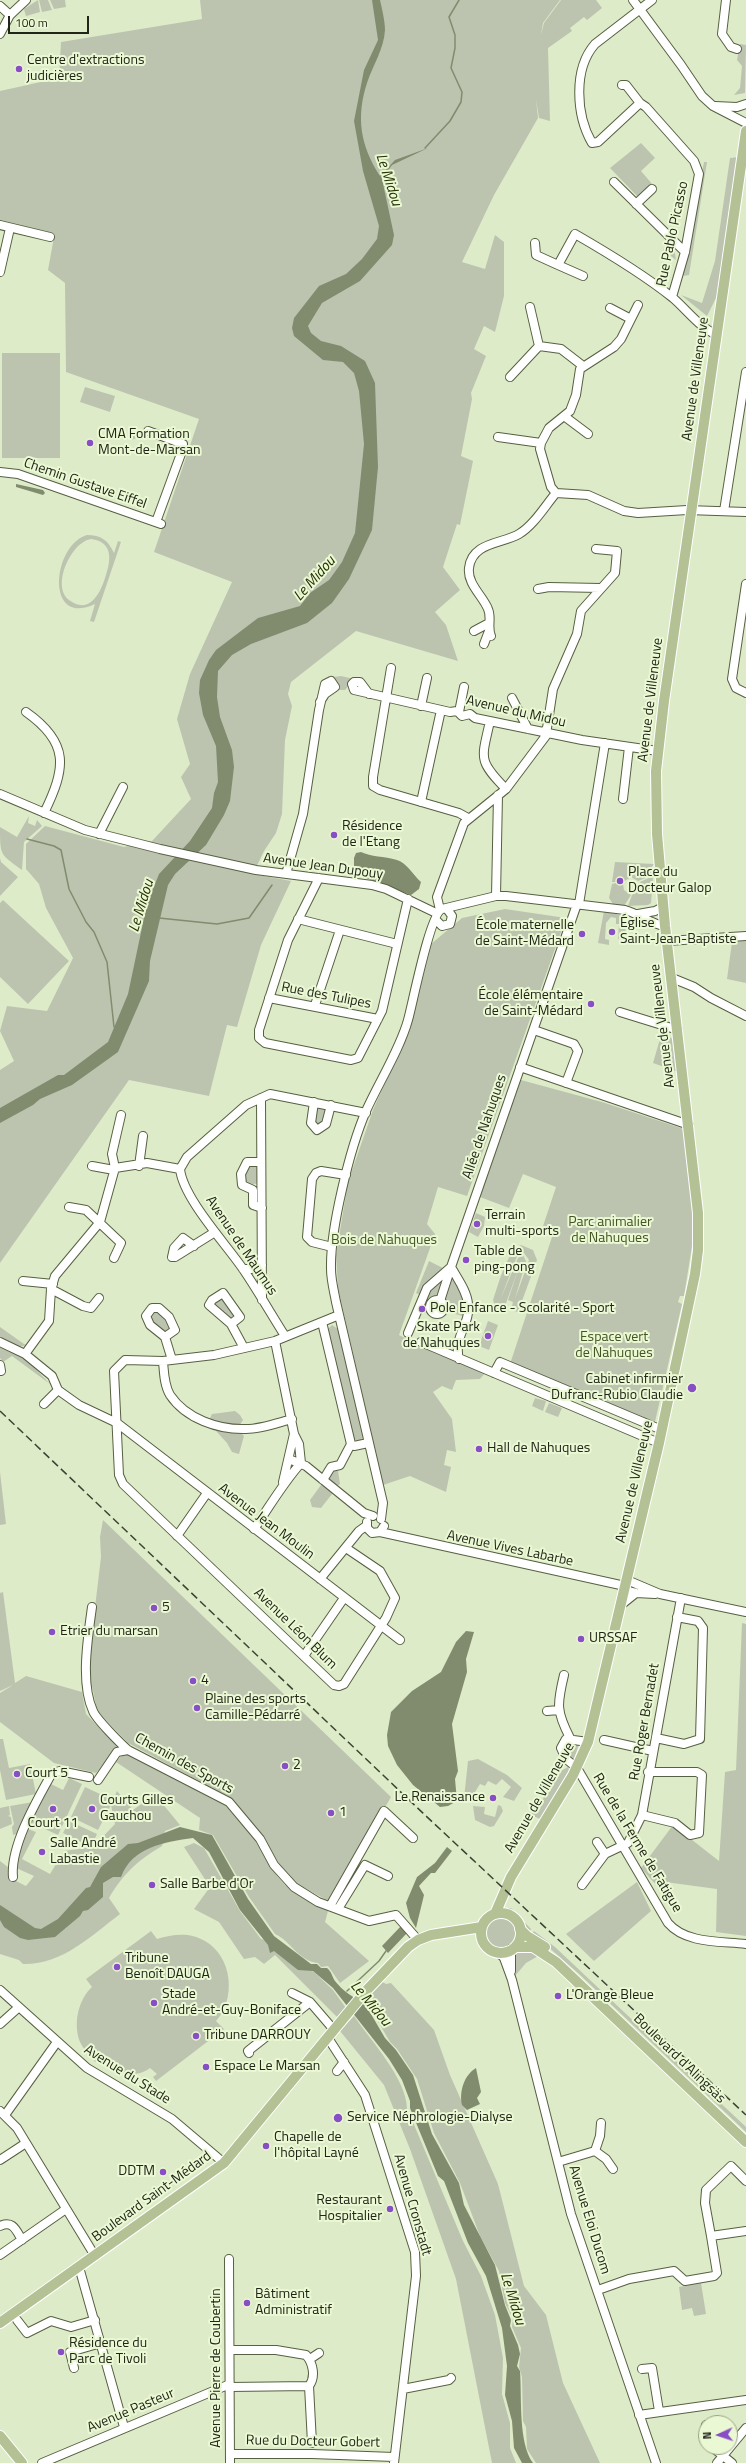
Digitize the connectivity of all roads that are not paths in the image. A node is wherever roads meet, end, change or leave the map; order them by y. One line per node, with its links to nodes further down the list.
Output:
1 (26, 0): 7 (street)
2 (632, 0): 6 (street)
3 (652, 0): 6 (street)
4 (726, 0): 9 (street)
5 (0, 6): 7 (street)
6 (639, 10): 11 (street); 13 (street)
7 (10, 15): 8 (street)
8 (0, 34)
9 (737, 49)
10 (622, 85): 11 (street, Rue Pablo Picasso)
11 (640, 103): 25 (street, Rue Pablo Picasso)
12 (746, 104): 14 (street)
13 (713, 106): 14 (street); 15 (street)
14 (737, 107): 15 (street)
15 (736, 118): 16 (street)
16 (746, 123)
17 (746, 131): 34 (main road, Avenue de Villeneuve)
18 (614, 182): 20 (street)
19 (652, 189): 20 (street)
20 (636, 204): 25 (street)
21 (0, 226): 22 (street)
22 (10, 228): 23 (street); 27 (street)
23 (50, 237)
24 (535, 243): 26 (street)
25 (685, 252): 29 (street, Rue Pablo Picasso)
26 (558, 265): 28 (street); 29 (street)
27 (0, 272)
28 (583, 276)
29 (672, 297): 34 (street)
30 (638, 305): 33 (street)
31 (530, 307): 35 (street)
32 (610, 308): 33 (street)
33 (631, 320): 36 (street)
34 (717, 336): 46 (main road, Avenue de Villeneuve)
35 (539, 346): 36 (street); 38 (street)
36 (583, 366): 39 (street)
37 (746, 372): 47 (street)
38 (510, 376)
39 (564, 416): 41 (street); 43 (street)
40 (148, 431): 44 (street, Chemin Gustave Eiffel)
41 (588, 434)
42 (498, 437): 43 (street)
43 (541, 442): 45 (street)
44 (0, 472)
45 (556, 493): 46 (street); 53 (street)
46 (691, 511): 47 (street); 73 (main road, Avenue de Villeneuve)
47 (724, 511): 48 (street)
48 (746, 512)
49 (596, 549): 51 (street)
50 (746, 584): 59 (street)
51 (600, 588): 52 (street); 70 (street)
52 (538, 589)
53 (492, 614): 54 (street); 55 (street)
54 (474, 631)
55 (484, 644)
56 (391, 668): 61 (street)
57 (427, 678): 64 (street)
58 (464, 687): 67 (street)
59 (746, 693)
60 (369, 694): 61 (street, Avenue du Midou)
61 (385, 698): 64 (street, Avenue du Midou); 79 (street)
62 (512, 698): 69 (street)
63 (320, 702): 83 (street)
64 (421, 706): 65 (street, Avenue du Midou)
65 (441, 710): 67 (street, Avenue du Midou); 79 (street)
66 (26, 712): 80 (street)
67 (458, 712): 68 (street, Avenue du Midou)
68 (490, 721): 69 (street, Avenue du Midou); 75 (street)
69 (524, 728): 70 (street, Avenue du Midou)
70 (547, 733): 71 (street, Avenue du Midou); 75 (street)
71 (605, 743): 72 (street, Avenue du Midou); 87 (street, Allée de Nahuques)
72 (629, 747): 73 (street, Avenue du Midou); 78 (street)
73 (658, 751): 89 (main road, Avenue de Villeneuve)
74 (123, 787): 82 (street)
75 (506, 789): 77 (street)
76 (0, 794): 80 (street, Avenue Jean Dupouy)
77 (498, 795): 81 (street); 85 (street)
78 (623, 799)
79 (421, 802): 81 (street)
80 (44, 813): 82 (street, Avenue Jean Dupouy)
81 (468, 818): 91 (street)
82 (99, 834): 83 (street, Avenue Jean Dupouy)
83 (286, 874): 84 (street, Avenue Jean Dupouy)
84 (319, 878): 86 (street, Avenue Jean Dupouy); 93 (street)
85 (496, 896): 87 (street); 88 (street)
86 (408, 899): 91 (street, Avenue Jean Dupouy); 98 (street)
87 (578, 904): 90 (street); 105 (street, Allée de Nahuques)
88 (461, 905): 91 (street); 92 (street)
89 (663, 907): 90 (street); 94 (main road, Avenue de Villeneuve)
90 (638, 914): 94 (street)
91 (440, 916): 92 (street); 92 (street); 112 (street)
92 (452, 916)
93 (298, 919): 95 (street); 100 (street)
94 (665, 926): 97 (main road, Avenue de Villeneuve)
95 (340, 930): 98 (street); 101 (street)
96 (746, 936): 97 (street)
97 (667, 940): 99 (main road, Avenue de Villeneuve)
98 (397, 944): 104 (street)
99 (672, 978): 103 (street); 106 (main road, Avenue de Villeneuve)
100 (269, 998): 101 (street, Rue des Tulipes); 104 (street)
101 (315, 1006): 104 (street, Rue des Tulipes)
102 (620, 1012): 106 (street)
103 (746, 1016)
104 (378, 1019)
105 (534, 1030): 107 (street, Allée de Nahuques); 108 (street)
106 (678, 1030): 114 (main road, Avenue de Villeneuve)
107 (520, 1067): 108 (street); 130 (street, Allée de Nahuques)
108 (566, 1083): 114 (street)
109 (260, 1098): 110 (street); 116 (street); 120 (street)
110 (314, 1102): 111 (street); 111 (street)
111 (331, 1105): 112 (street)
112 (366, 1112): 121 (street)
113 (121, 1114): 119 (street)
114 (689, 1125): 155 (main road, Avenue de Villeneuve)
115 (143, 1136): 118 (street)
116 (261, 1162): 123 (street); 123 (street)
117 (92, 1166): 119 (street)
118 (139, 1166): 119 (street); 120 (street)
119 (114, 1169): 124 (street)
120 (180, 1169): 125 (street, Avenue de Maumus)
121 (346, 1175): 127 (street); 127 (street)
122 (69, 1207): 124 (street)
123 (262, 1208): 129 (street)
124 (100, 1222): 128 (street); 133 (street)
125 (215, 1232): 126 (street); 131 (street, Avenue de Maumus)
126 (194, 1246)
127 (332, 1247): 137 (street)
128 (114, 1258)
129 (262, 1265): 131 (street); 135 (street)
130 (451, 1267): 136 (street, Allée de Nahuques); 140 (street); 148 (street)
131 (243, 1269): 135 (street, Avenue de Maumus)
132 (23, 1281): 133 (street)
133 (52, 1286): 134 (street); 147 (street)
134 (99, 1298)
135 (262, 1300): 141 (street, Avenue de Maumus)
136 (440, 1301)
137 (338, 1315): 138 (street); 157 (street)
138 (322, 1322): 141 (street); 159 (street)
139 (231, 1324): 146 (street)
140 (408, 1333)
141 (285, 1336): 143 (street)
142 (165, 1337): 149 (street)
143 (275, 1341): 146 (street); 153 (street)
144 (0, 1342): 147 (street)
145 (422, 1342): 148 (street)
146 (244, 1348): 149 (street)
147 (25, 1354): 151 (street)
148 (460, 1358): 150 (street)
149 (168, 1361): 153 (street); 154 (street)
150 (494, 1373): 155 (street); 158 (street)
151 (58, 1390): 152 (street); 154 (street, Avenue Jean Moulin)
152 (44, 1404)
153 (292, 1419): 156 (street)
154 (117, 1423): 164 (street, Avenue Jean Moulin); 167 (street, Avenue Léon Blum)
155 (662, 1430): 158 (main road, Avenue de Villeneuve)
156 (294, 1434): 160 (street); 161 (street)
157 (368, 1443): 159 (street); 165 (street)
158 (659, 1443): 170 (main road, Avenue de Villeneuve)
159 (351, 1444): 162 (street)
160 (289, 1459): 161 (street); 163 (street)
161 (302, 1463): 162 (street); 163 (street)
162 (323, 1480): 165 (street)
163 (283, 1483): 166 (street)
164 (207, 1493): 166 (street, Avenue Jean Moulin); 167 (street)
165 (375, 1524): 168 (street); 170 (street, Avenue Vives Labarbe)
166 (254, 1529): 169 (street, Avenue Jean Moulin)
167 (177, 1536): 181 (street, Avenue Léon Blum)
168 (346, 1548): 169 (street); 179 (street, Avenue Léon Blum)
169 (320, 1579): 173 (street, Avenue Jean Moulin)
170 (626, 1585): 171 (street); 172 (street); 175 (main road, Avenue de Villeneuve)
171 (636, 1593): 172 (street); 175 (street)
172 (660, 1594): 174 (street)
173 (344, 1598): 179 (street, Avenue Jean Moulin); 181 (street)
174 (681, 1598): 177 (street); 178 (street, Rue Roger Bernadet)
175 (621, 1605): 188 (main road, Avenue de Villeneuve)
176 (92, 1607): 189 (street, Chemin des Sports)
177 (746, 1612)
178 (677, 1617): 186 (street, Rue Roger Bernadet); 186 (street)
179 (380, 1626): 180 (street, Avenue Jean Moulin); 181 (street, Avenue Léon Blum)
180 (400, 1640)
181 (304, 1656)
182 (564, 1675): 184 (street)
183 (547, 1710): 184 (street)
184 (558, 1710): 185 (street)
185 (570, 1738): 188 (street); 191 (street, Rue de la Ferme de Fatigue)
186 (656, 1738): 190 (street, Rue Roger Bernadet)
187 (604, 1740): 190 (street)
188 (588, 1742): 191 (main road, Avenue de Villeneuve)
189 (128, 1750): 194 (street); 204 (street, Chemin des Sports)
190 (653, 1751): 192 (street, Rue Roger Bernadet)
191 (577, 1768): 198 (street, Rue de la Ferme de Fatigue); 203 (main road, Avenue de Villeneuve)
192 (648, 1772): 195 (street, Rue Roger Bernadet); 195 (street)
193 (90, 1777): 201 (street)
194 (98, 1780)
195 (642, 1815): 198 (street, Rue Roger Bernadet)
196 (413, 1838): 204 (street)
197 (597, 1842): 199 (street)
198 (623, 1846): 199 (street); 212 (street, Rue de la Ferme de Fatigue)
199 (605, 1854): 202 (street)
200 (388, 1876): 204 (street)
201 (13, 1877)
202 (582, 1885)
203 (505, 1889): 205 (main road, Avenue de Villeneuve); 206 (main road)
204 (334, 1908): 211 (street, Chemin des Sports)
205 (495, 1914): 206 (main road); 207 (main road)
206 (506, 1914): 208 (main road)
207 (482, 1927): 209 (main road); 210 (main road)
208 (520, 1929): 213 (main road); 231 (main road, Boulevard d'Alingsäs)
209 (455, 1931): 210 (main road); 211 (main road)
210 (482, 1939): 214 (main road)
211 (418, 1940): 221 (main road, Boulevard Saint-Médard)
212 (746, 1944)
213 (513, 1948): 214 (main road); 215 (street, Avenue Eloi Ducom); 232 (main road, Boulevard d'Alingsäs)
214 (499, 1953): 215 (street, Avenue Eloi Ducom)
215 (512, 1980): 236 (street, Avenue Eloi Ducom)
216 (0, 1990): 219 (street, Avenue du Stade)
217 (292, 1993): 218 (street)
218 (310, 2002): 221 (street); 224 (street)
219 (19, 2007): 220 (street); 223 (street, Avenue du Stade)
220 (0, 2024)
221 (334, 2030): 222 (main road, Boulevard Saint-Médard)
222 (328, 2038): 225 (street, Avenue Cronstadt); 237 (main road, Boulevard Saint-Médard)
223 (57, 2042): 229 (street); 237 (street, Avenue du Stade)
224 (249, 2053)
225 (344, 2062): 226 (street); 227 (street, Avenue Cronstadt)
226 (337, 2070)
227 (357, 2082): 228 (street); 262 (street, Avenue Cronstadt)
228 (359, 2095)
229 (2, 2113): 233 (street)
230 (602, 2123): 234 (street)
231 (746, 2136)
232 (746, 2142)
233 (26, 2144): 235 (street); 240 (street)
234 (595, 2151): 236 (street); 238 (street)
235 (0, 2160)
236 (558, 2162): 249 (street, Avenue Eloi Ducom)
237 (224, 2163): 246 (main road, Boulevard Saint-Médard)
238 (613, 2169)
239 (746, 2181): 243 (street)
240 (66, 2209): 244 (street); 246 (street)
241 (0, 2226): 244 (street)
242 (746, 2231): 243 (street)
243 (711, 2236): 249 (street)
244 (22, 2240): 245 (street)
245 (0, 2255)
246 (94, 2256): 248 (main road, Boulevard Saint-Médard)
247 (229, 2259): 254 (street, Avenue Pierre de Coubertin)
248 (79, 2267): 251 (street); 252 (main road, Boulevard Saint-Médard)
249 (598, 2290): 265 (street, Avenue Eloi Ducom)
250 (17, 2320): 251 (street)
251 (95, 2320): 253 (street)
252 (0, 2323)
253 (101, 2343): 257 (street); 266 (street)
254 (230, 2350): 256 (street); 260 (street, Avenue Pierre de Coubertin)
255 (319, 2353): 256 (street)
256 (310, 2359): 261 (street)
257 (74, 2368)
258 (642, 2369): 264 (street)
259 (451, 2378): 262 (street)
260 (230, 2386): 261 (street); 266 (street, Avenue Pasteur); 271 (street, Avenue Pierre de Coubertin)
261 (309, 2386): 270 (street)
262 (403, 2389): 274 (street, Avenue Cronstadt)
263 (746, 2401): 264 (street)
264 (659, 2411): 265 (street)
265 (639, 2415): 279 (street, Avenue Eloi Ducom)
266 (124, 2428): 277 (street, Avenue Pasteur)
267 (746, 2428): 273 (street)
268 (0, 2436): 276 (main road)
269 (0, 2443): 275 (main road)
270 (312, 2443)
271 (230, 2454): 274 (street, Rue du Docteur Gobert); 278 (street, Avenue Pierre de Coubertin)
272 (722, 2455): 273 (street)
273 (724, 2457): 280 (street); 281 (street)
274 (394, 2460)
275 (17, 2463)
276 (22, 2463)
277 (42, 2463)
278 (230, 2463)
279 (656, 2463)
280 (717, 2463)
281 (732, 2463)

